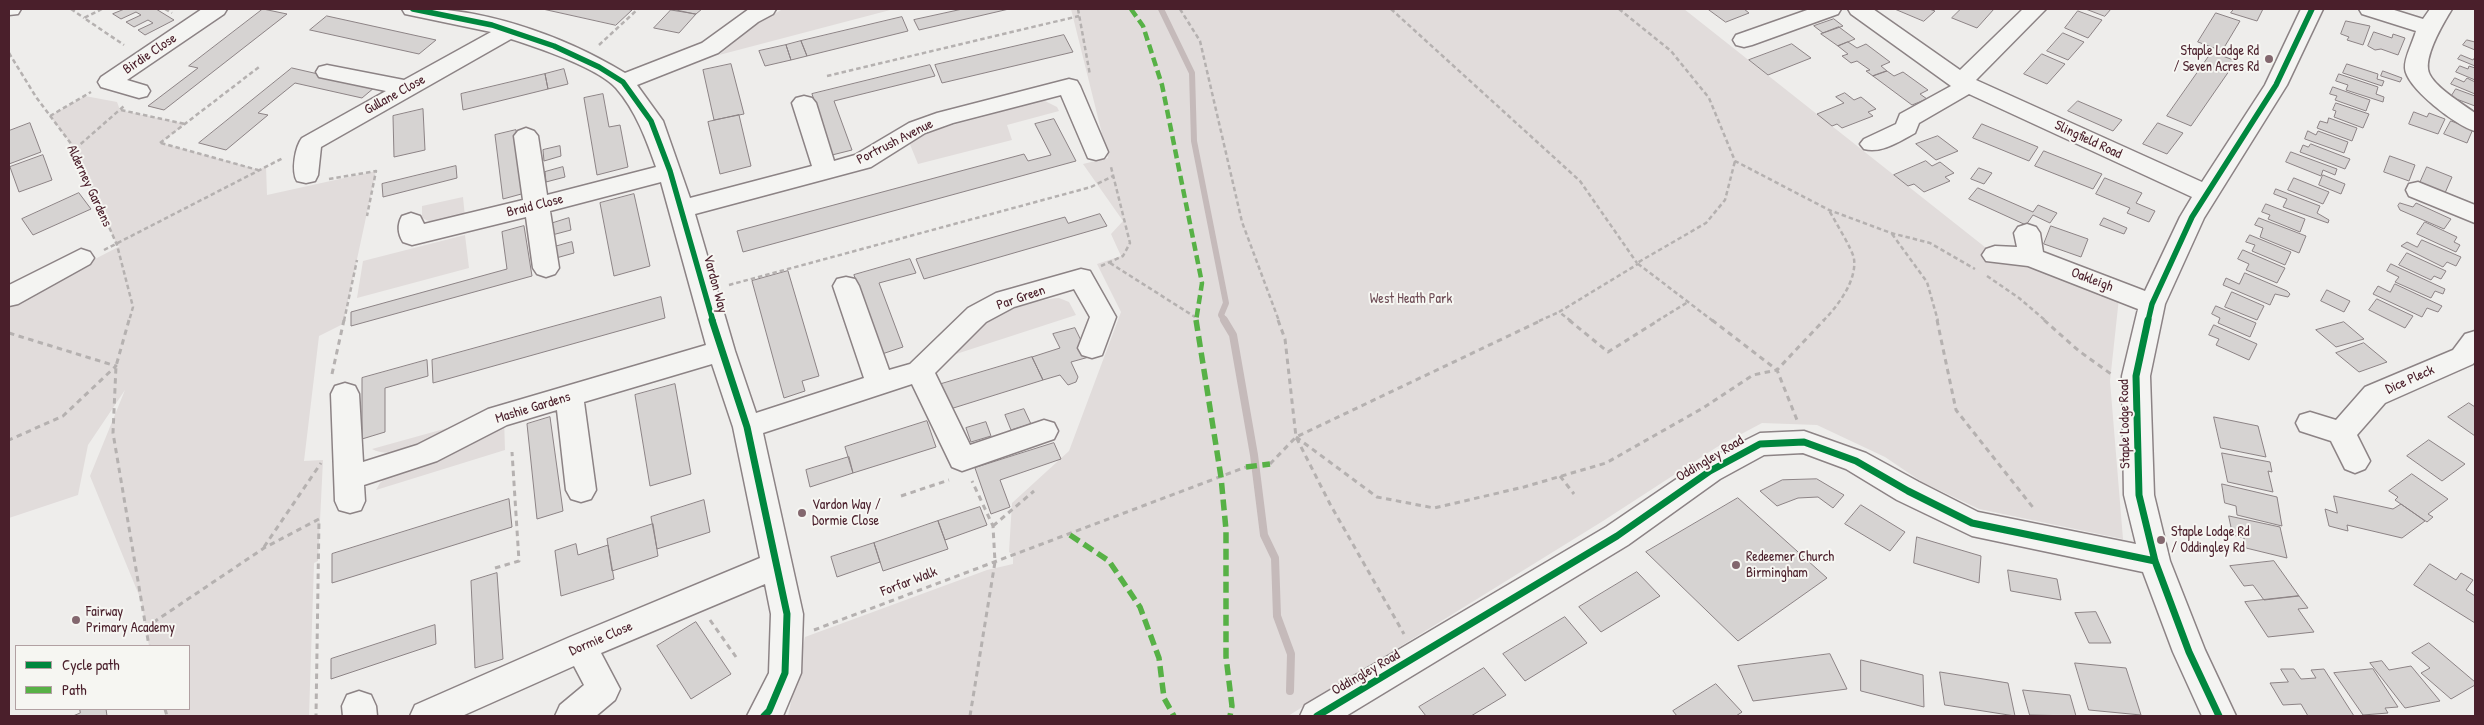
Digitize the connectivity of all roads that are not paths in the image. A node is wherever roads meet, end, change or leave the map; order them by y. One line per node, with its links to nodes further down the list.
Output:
1 (216, 9): 17 (street, Birdie Close)
2 (413, 9): 10 (street, Vardon Way)
3 (765, 9): 14 (street)
4 (1830, 9): 12 (street)
5 (1859, 9): 15 (street, Slingfield Road)
6 (2035, 9): 15 (street)
7 (2312, 9): 27 (street, Staple Lodge Road)
8 (2370, 9): 11 (street)
9 (2441, 9): 11 (street)
10 (504, 22): 14 (street, Vardon Way); 16 (street, Gullane Close)
11 (2428, 28): 19 (street)
12 (1744, 40)
13 (327, 72): 16 (street)
14 (623, 82): 24 (street, Vardon Way)
15 (1965, 83): 21 (street); 27 (street, Slingfield Road)
16 (408, 88): 25 (street, Gullane Close)
17 (139, 91)
18 (804, 103): 23 (street)
19 (2475, 124)
20 (526, 136): 28 (street)
21 (1872, 144)
22 (1096, 152): 23 (street, Portrush Avenue)
23 (825, 170): 29 (street, Portrush Avenue)
24 (670, 171): 28 (street, Braid Close); 29 (street, Vardon Way)
25 (306, 175)
26 (2418, 190): 30 (street)
27 (2208, 194): 37 (street, Staple Lodge Road)
28 (536, 206): 31 (street, Braid Close); 34 (street)
29 (682, 209): 39 (street, Vardon Way)
30 (2475, 215)
31 (411, 222)
32 (81, 258): 36 (street)
33 (1986, 267): 37 (street, Oakleigh)
34 (546, 268)
35 (846, 286): 42 (street)
36 (9, 297)
37 (2152, 304): 51 (street, Staple Lodge Road)
38 (1092, 348): 41 (street, Par Green)
39 (720, 351): 44 (street, Mashie Gardens); 46 (street, Vardon Way)
40 (2471, 355): 48 (street, Dice Pleck)
41 (920, 372): 42 (street, Par Green); 47 (street)
42 (880, 384): 46 (street, Par Green)
43 (345, 394): 44 (street, Mashie Gardens)
44 (569, 396): 50 (street)
45 (2310, 423): 48 (street)
46 (747, 427): 52 (street, Vardon Way)
47 (1044, 431)
48 (2342, 434): 49 (street)
49 (2355, 461)
50 (581, 490)
51 (2155, 561): 57 (street, Oddingley Road); 58 (street, Staple Lodge Road)
52 (776, 565): 53 (street, Dormie Close); 56 (street, Vardon Way)
53 (581, 647): 54 (street, Dormie Close); 55 (street)
54 (427, 716)
55 (572, 716)
56 (764, 716)
57 (1318, 716)
58 (2219, 716)

